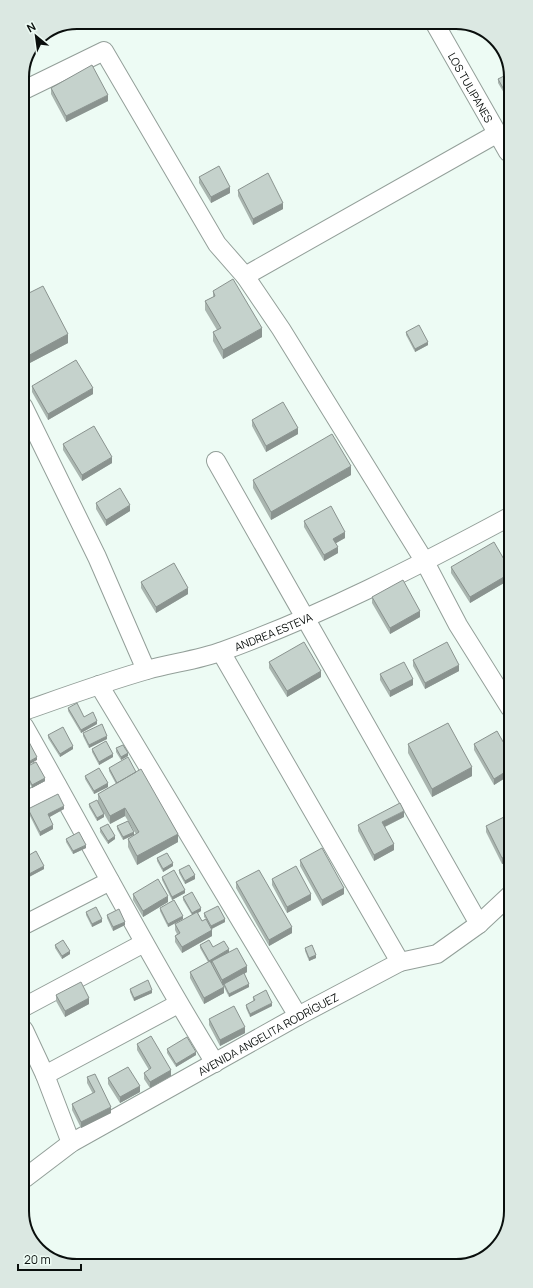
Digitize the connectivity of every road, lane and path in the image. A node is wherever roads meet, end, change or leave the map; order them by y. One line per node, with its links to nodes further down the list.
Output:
1 (438, 29): 3 (street, LOS TULIPANES)
2 (29, 88): 5 (street)
3 (498, 133): 4 (street, LOS TULIPANES); 5 (street)
4 (504, 144)
5 (244, 276): 9 (street)
6 (29, 418): 12 (street)
7 (216, 461): 10 (street)
8 (504, 520): 9 (street, ANDREA ESTEVA)
9 (425, 562): 10 (street, ANDREA ESTEVA); 14 (street)
10 (306, 619): 11 (street, ANDREA ESTEVA); 22 (street)
11 (221, 652): 12 (street, ANDREA ESTEVA); 24 (street)
12 (146, 670): 13 (street, ANDREA ESTEVA)
13 (98, 685): 15 (street, ANDREA ESTEVA); 27 (street)
14 (504, 698)
15 (29, 709)
16 (29, 735): 17 (street)
17 (58, 785): 18 (street); 19 (street)
18 (29, 800)
19 (110, 881): 21 (street); 23 (street)
20 (504, 901): 22 (street, AVENIDA ANGELITA RODRÍGUEZ)
21 (29, 922)
22 (479, 924): 24 (street, AVENIDA ANGELITA RODRÍGUEZ)
23 (144, 943): 25 (street); 26 (street)
24 (400, 962): 27 (street, AVENIDA ANGELITA RODRÍGUEZ)
25 (29, 1004)
26 (178, 1004): 29 (street); 30 (street)
27 (298, 1016): 29 (street, AVENIDA ANGELITA RODRÍGUEZ)
28 (29, 1041): 30 (street)
29 (215, 1063): 31 (street, AVENIDA ANGELITA RODRÍGUEZ)
30 (45, 1075): 31 (street)
31 (71, 1143): 32 (street, AVENIDA ANGELITA RODRÍGUEZ)
32 (29, 1175)

